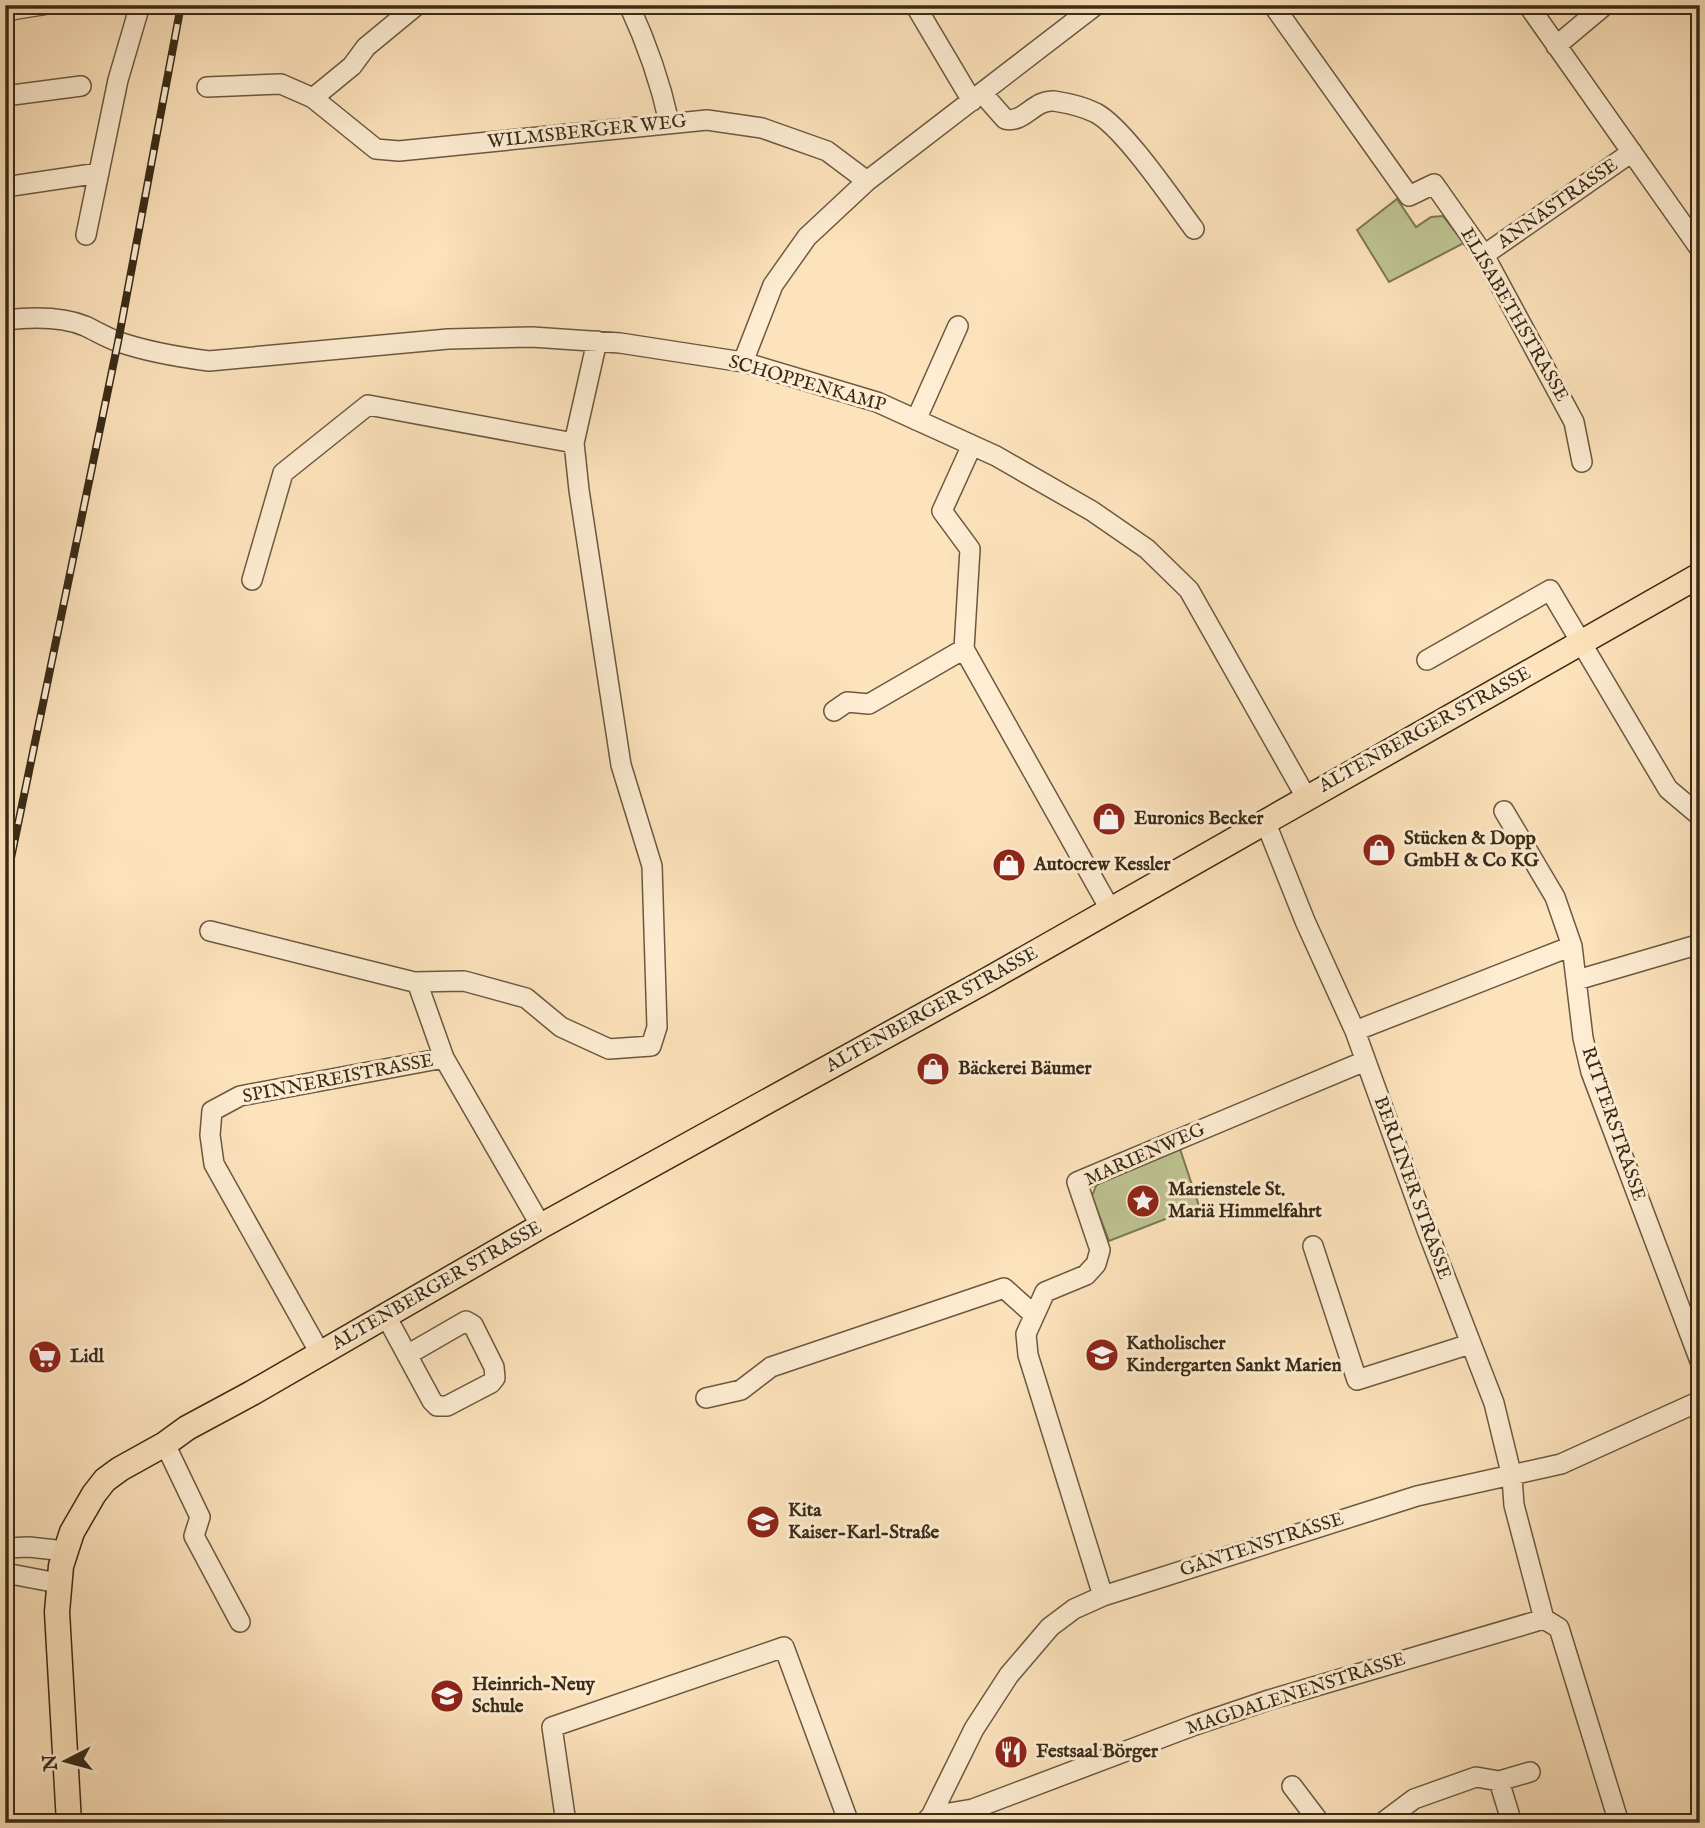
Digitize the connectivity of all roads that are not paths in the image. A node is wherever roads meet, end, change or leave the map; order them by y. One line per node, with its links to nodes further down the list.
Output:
1 (42, 5): 10 (street)
2 (140, 5): 19 (street)
3 (417, 5): 16 (street)
4 (629, 5): 17 (street)
5 (915, 5): 15 (street)
6 (1096, 5): 15 (street)
7 (1273, 5): 25 (street, ELISABETHSTRASSE)
8 (1528, 5): 11 (street)
9 (1605, 5): 11 (street)
10 (5, 11)
11 (1556, 46): 18 (street)
12 (81, 86): 14 (street)
13 (207, 87): 16 (street, WILMSBERGER WEG)
14 (5, 96)
15 (977, 97): 20 (street); 22 (street)
16 (313, 98): 17 (street, WILMSBERGER WEG)
17 (669, 122): 20 (street, WILMSBERGER WEG)
18 (1632, 152): 24 (street); 25 (street, ANNASTRASSE)
19 (99, 173): 21 (street); 23 (street)
20 (867, 181): 29 (street)
21 (5, 187)
22 (1195, 229)
23 (86, 235)
24 (1700, 249)
25 (1484, 255): 33 (street, ELISABETHSTRASSE)
26 (5, 320): 28 (street, SCHOPPENKAMP)
27 (958, 326): 30 (street)
28 (597, 341): 29 (street, SCHOPPENKAMP); 31 (street)
29 (743, 362): 30 (street, SCHOPPENKAMP)
30 (916, 420): 32 (street, SCHOPPENKAMP)
31 (574, 443): 35 (street); 49 (street)
32 (972, 445): 37 (street); 40 (street, SCHOPPENKAMP)
33 (1581, 462)
34 (1700, 575): 36 (main road, ALTENBERGER STRASSE)
35 (253, 580)
36 (1580, 642): 38 (street); 40 (main road, ALTENBERGER STRASSE); 42 (street)
37 (964, 649): 39 (street); 44 (street)
38 (1427, 660)
39 (834, 711)
40 (1306, 797): 43 (main road, ALTENBERGER STRASSE)
41 (1504, 811): 47 (street, RITTERSTRASSE)
42 (1700, 816)
43 (1265, 821): 44 (main road, ALTENBERGER STRASSE); 50 (street, BERLINER STRASSE)
44 (1110, 909): 53 (main road, ALTENBERGER STRASSE)
45 (210, 931): 49 (street)
46 (1700, 944): 48 (street)
47 (1572, 946): 48 (street, RITTERSTRASSE); 50 (street)
48 (1577, 980): 60 (street, RITTERSTRASSE)
49 (417, 982): 51 (street)
50 (1355, 1031): 52 (street, BERLINER STRASSE)
51 (444, 1058): 53 (street); 58 (street, SPINNEREISTRASSE)
52 (1365, 1061): 55 (street, MARIENWEG); 57 (street, BERLINER STRASSE)
53 (541, 1226): 56 (main road, ALTENBERGER STRASSE)
54 (1313, 1246): 57 (street)
55 (1033, 1314): 61 (street); 69 (street, MARIENWEG)
56 (386, 1316): 58 (main road, ALTENBERGER STRASSE); 59 (street)
57 (1471, 1344): 64 (street, BERLINER STRASSE)
58 (320, 1353): 63 (main road, ALTENBERGER STRASSE)
59 (407, 1355): 59 (street)
60 (1700, 1361)
61 (706, 1398)
62 (1700, 1401): 64 (street, GANTENSTRASSE)
63 (165, 1444): 66 (main road, ALTENBERGER STRASSE); 71 (street)
64 (1512, 1477): 69 (street, GANTENSTRASSE); 70 (street, BERLINER STRASSE)
65 (5, 1548): 66 (street)
66 (65, 1551): 68 (main road, ALTENBERGER STRASSE)
67 (5, 1573): 68 (street)
68 (58, 1583): 76 (main road, ALTENBERGER STRASSE)
69 (1103, 1596): 75 (street, GANTENSTRASSE)
70 (1544, 1619): 75 (street, MAGDALENENSTRASSE); 82 (street)
71 (240, 1622)
72 (1530, 1772): 73 (street)
73 (1499, 1781): 80 (street); 81 (street)
74 (1292, 1786): 79 (street)
75 (928, 1819)
76 (69, 1823)
77 (566, 1823): 78 (street)
78 (849, 1823)
79 (1320, 1823)
80 (1382, 1823)
81 (1512, 1823)
82 (1619, 1823)

